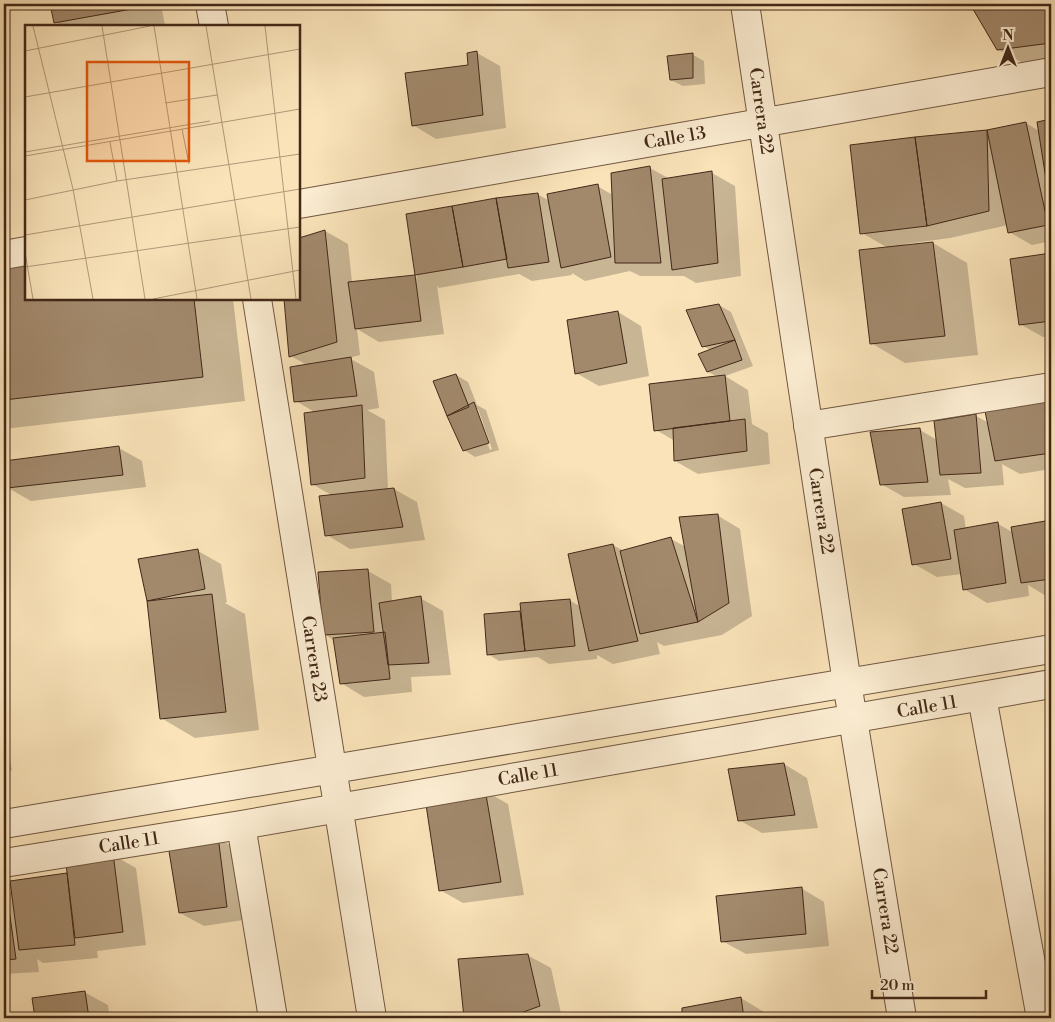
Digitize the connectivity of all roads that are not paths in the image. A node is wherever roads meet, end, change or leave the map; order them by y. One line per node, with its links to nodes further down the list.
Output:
1 (210, 4): 3 (street)
2 (745, 4): 5 (street, Carrera 22)
3 (214, 25)
4 (1051, 72): 5 (street, Calle 13)
5 (762, 122): 6 (street, Calle 13); 11 (street, Carrera 22)
6 (300, 204)
7 (25, 251): 8 (street)
8 (4, 255)
9 (257, 300): 17 (street, Carrera 23)
10 (1051, 387): 11 (street)
11 (808, 426): 13 (street, Carrera 22)
12 (1051, 649): 13 (street, Calle 11)
13 (847, 683): 16 (street, Carrera 22); 17 (street, Calle 11)
14 (1051, 684): 15 (street, Calle 11)
15 (982, 697): 16 (street, Calle 11); 25 (street)
16 (854, 720): 18 (street, Calle 11); 24 (street, Carrera 22)
17 (332, 769): 18 (street, Carrera 23); 19 (street, Calle 11)
18 (338, 807): 20 (street, Calle 11); 23 (street, Carrera 23)
19 (4, 824)
20 (241, 825): 21 (street, Calle 11); 22 (street)
21 (4, 863)
22 (274, 1018)
23 (372, 1018)
24 (902, 1018)
25 (1041, 1018)

